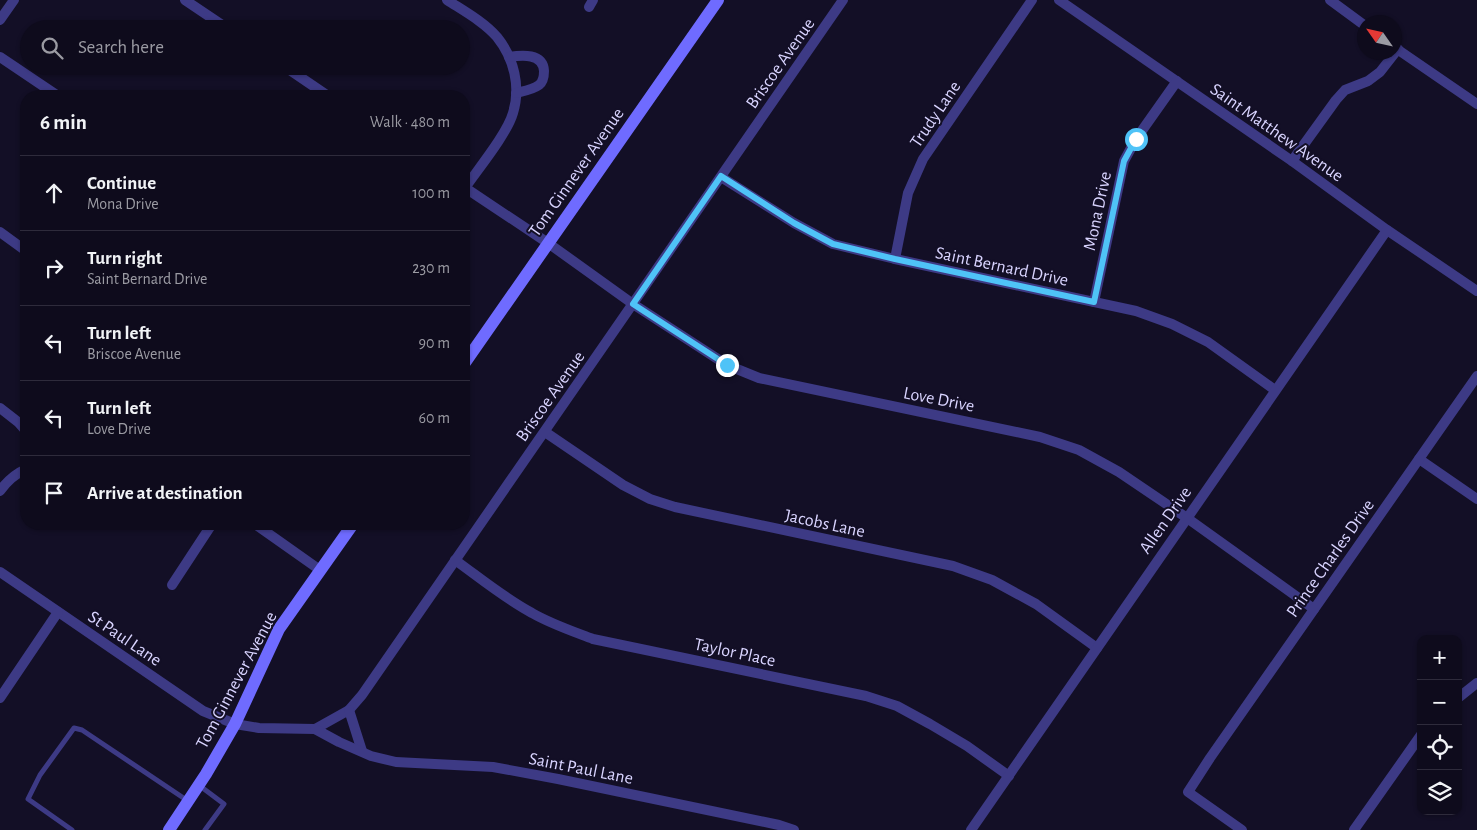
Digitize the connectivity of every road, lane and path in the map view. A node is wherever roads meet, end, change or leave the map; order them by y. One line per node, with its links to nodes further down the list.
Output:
1 (14, 0): 9 (street)
2 (185, 0): 10 (street)
3 (447, 0): 14 (street)
4 (718, 0): 30 (main road, Tom Ginnever Avenue)
5 (843, 0): 25 (street, Briscoe Avenue)
6 (1032, 0): 32 (street, Trudy Lane)
7 (1059, 0): 19 (street, Saint Matthew Avenue)
8 (1330, 0): 11 (street)
9 (0, 20)
10 (215, 20)
11 (1357, 20)
12 (1402, 52): 23 (street)
13 (0, 57): 16 (street)
14 (509, 57): 22 (street); 22 (street)
15 (1388, 60): 24 (street)
16 (20, 70)
17 (27, 75): 20 (street)
18 (297, 75): 21 (street)
19 (1177, 81): 24 (street, Saint Matthew Avenue); 34 (street, Mona Drive)
20 (49, 90)
21 (319, 90)
22 (516, 93): 26 (street)
23 (1477, 104)
24 (1292, 161): 28 (street, Saint Matthew Avenue)
25 (721, 176): 32 (street, Saint Bernard Drive); 35 (street, Briscoe Avenue)
26 (470, 179)
27 (470, 191): 30 (street, Love Drive)
28 (1387, 230): 33 (street, Saint Matthew Avenue); 38 (street, Allen Drive)
29 (0, 232): 31 (street)
30 (548, 243): 35 (street, Love Drive); 36 (main road, Tom Ginnever Avenue)
31 (20, 246)
32 (895, 259): 34 (street, Saint Bernard Drive)
33 (1477, 290)
34 (1094, 302): 38 (street, Saint Bernard Drive)
35 (633, 304): 41 (street, Briscoe Avenue); 46 (street, Love Drive)
36 (470, 355)
37 (1477, 376): 42 (street, Prince Charles Drive)
38 (1275, 390): 46 (street, Allen Drive)
39 (0, 408): 40 (street)
40 (20, 424)
41 (545, 432): 50 (street, Briscoe Avenue); 56 (street, Jacobs Lane)
42 (1419, 459): 45 (street); 54 (street, Prince Charles Drive)
43 (20, 472): 44 (street)
44 (0, 491)
45 (1477, 499)
46 (1187, 518): 54 (street, Love Drive); 56 (street, Allen Drive)
47 (208, 530): 53 (street)
48 (263, 530): 51 (street)
49 (348, 530): 51 (main road, Tom Ginnever Avenue)
50 (455, 560): 60 (street, Briscoe Avenue); 65 (street, Taylor Place)
51 (320, 570): 61 (main road, Tom Ginnever Avenue)
52 (0, 572): 55 (street, St Paul Lane)
53 (172, 585)
54 (1314, 609): 73 (street, Prince Charles Drive)
55 (58, 612): 59 (street); 61 (street, St Paul Lane)
56 (1096, 648): 65 (street, Allen Drive)
57 (1477, 683): 58 (street)
58 (1462, 695)
59 (0, 698)
60 (348, 710): 62 (street, Briscoe Avenue); 64 (street)
61 (235, 724): 62 (street); 66 (main road, Tom Ginnever Avenue)
62 (315, 729): 64 (street)
63 (1417, 741): 74 (street)
64 (362, 751): 72 (street, Saint Paul Lane)
65 (1009, 776): 69 (street, Allen Drive)
66 (199, 785): 67 (main road, Tom Ginnever Avenue); 71 (lane)
67 (188, 801): 68 (main road, Tom Ginnever Avenue); 70 (lane)
68 (172, 829)
69 (975, 829)
70 (72, 830)
71 (205, 830)
72 (794, 830)
73 (1242, 830)
74 (1354, 830)

